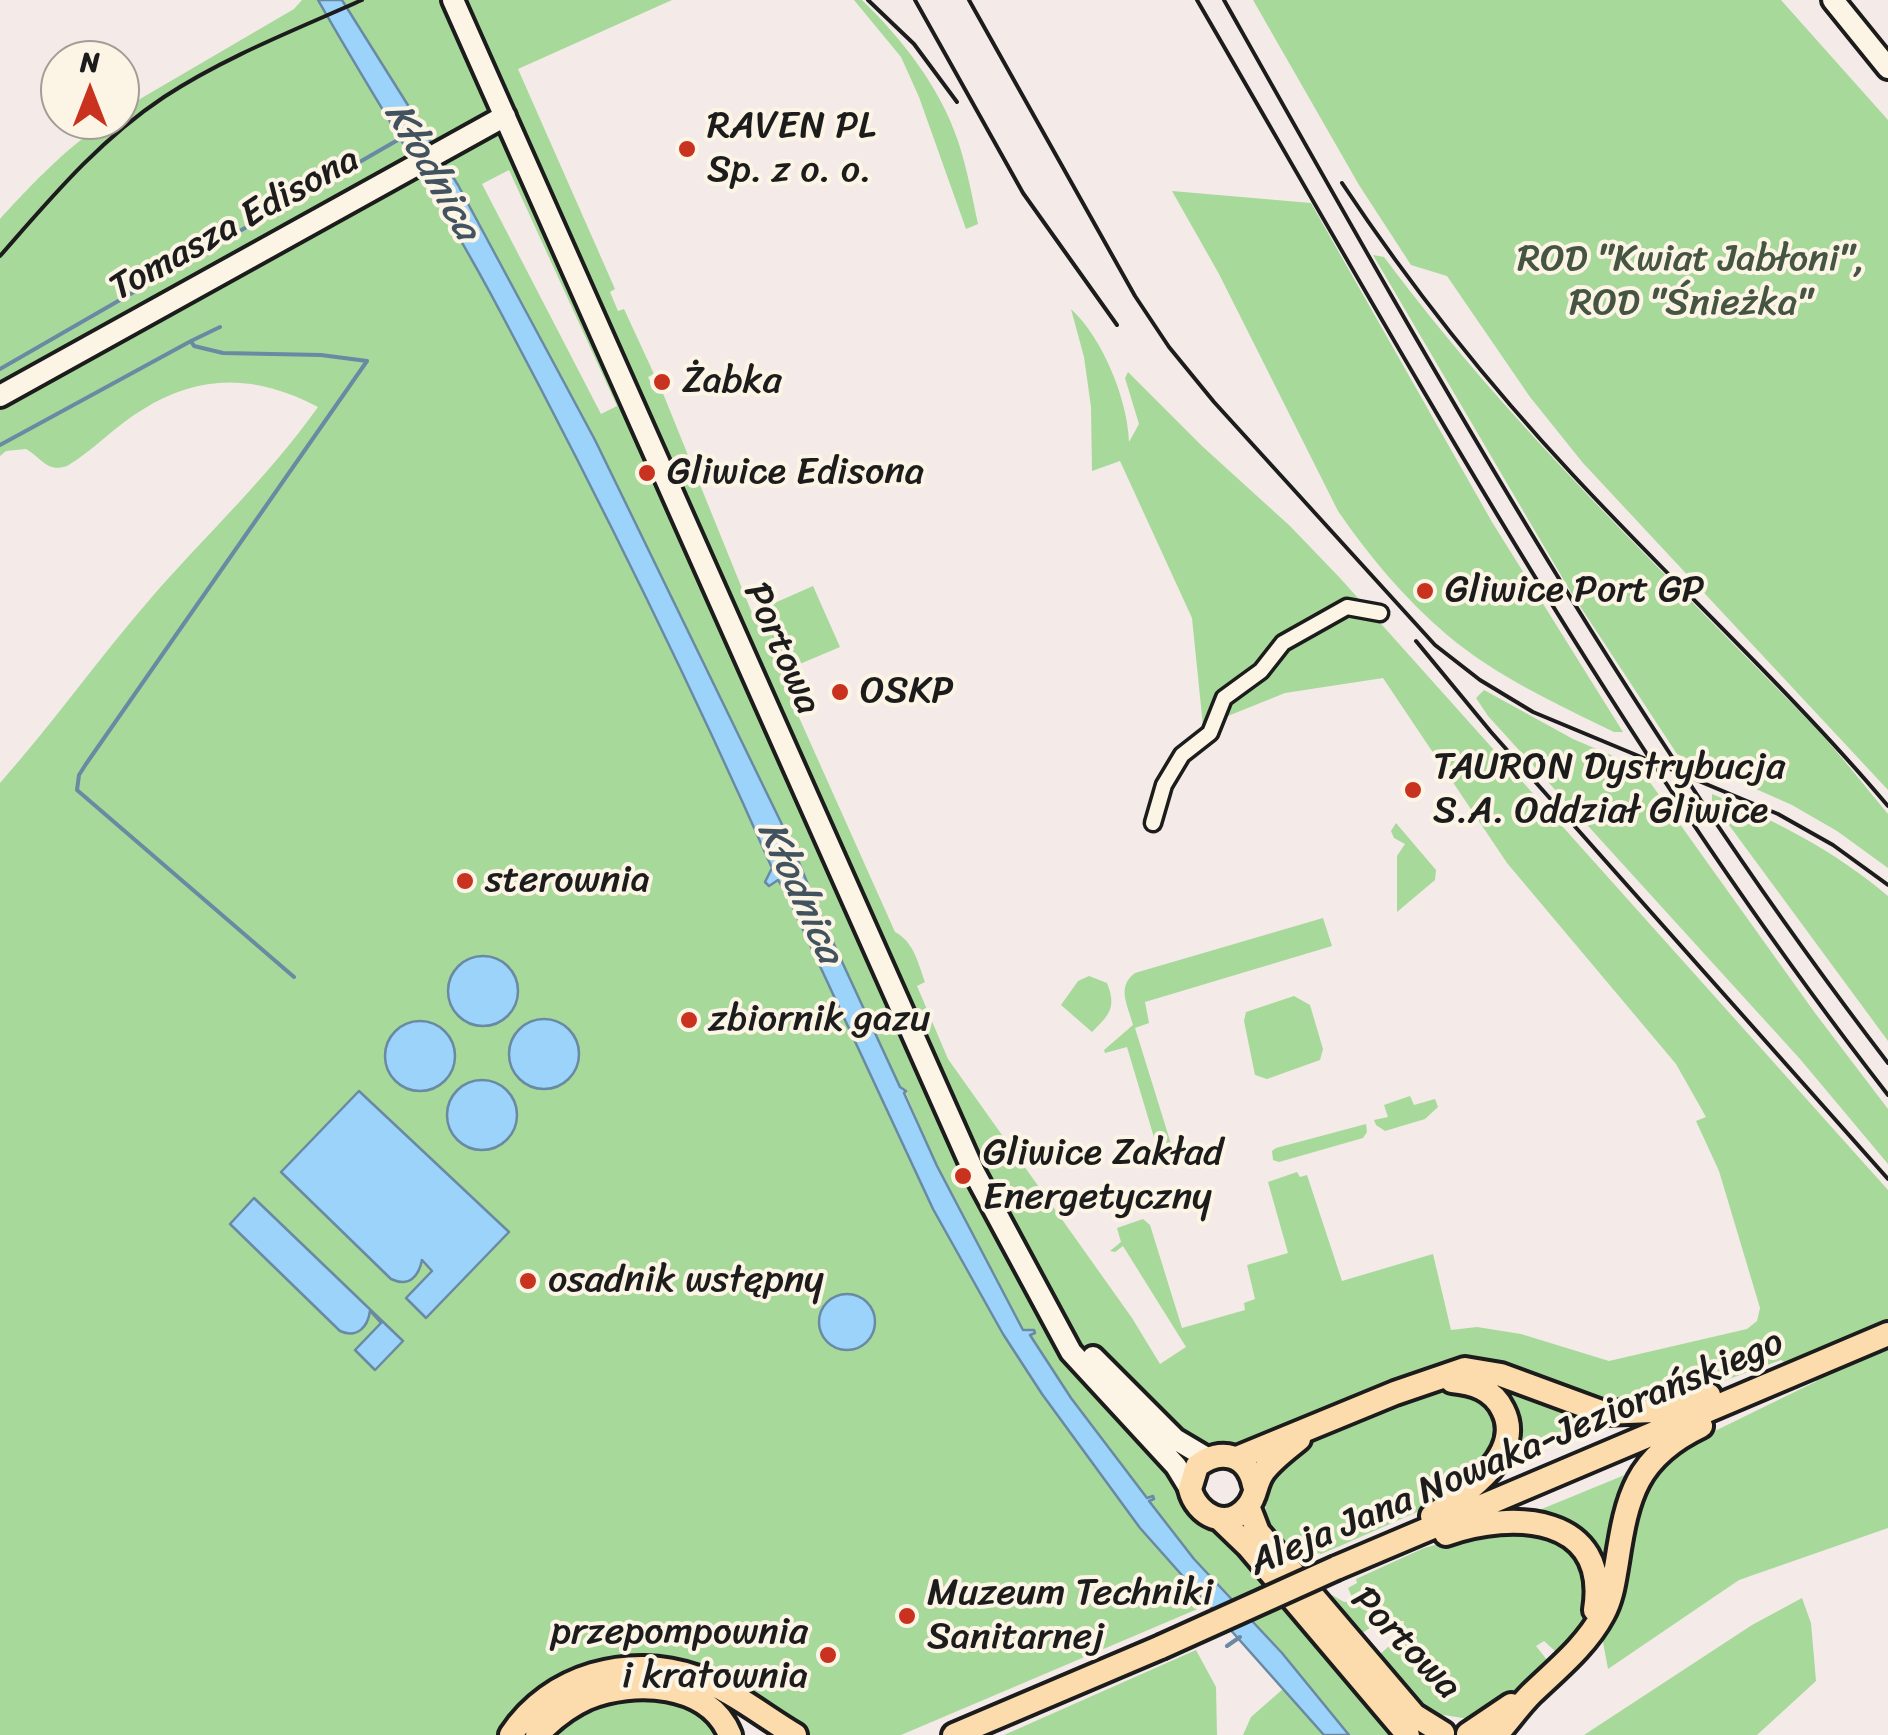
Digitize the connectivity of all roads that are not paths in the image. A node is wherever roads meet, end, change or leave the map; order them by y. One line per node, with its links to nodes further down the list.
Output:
1 (453, 0): 4 (street, Portowa)
2 (1833, 0): 3 (street)
3 (1888, 68)
4 (505, 116): 5 (street, Tomasza Edisona); 8 (street, Portowa)
5 (0, 396)
6 (1380, 612): 7 (street)
7 (1153, 823)
8 (1054, 1322): 13 (street, Portowa); 15 (street, Portowa)
9 (1888, 1334): 10 (main road, Aleja Jana Nowaka-Jeziorańskiego)
10 (1794, 1373): 11 (main road); 18 (main road, Aleja Jana Nowaka-Jeziorańskiego); 19 (main road)
11 (1433, 1380): 12 (main road); 18 (main road)
12 (1317, 1425): 14 (main road); 16 (main road)
13 (1207, 1458): 14 (main road); 15 (main road)
14 (1238, 1458): 16 (main road)
15 (1190, 1488): 17 (main road)
16 (1251, 1495): 17 (main road); 22 (main road, Portowa)
17 (1220, 1519): 29 (main road, Portowa)
18 (1344, 1565): 19 (main road); 21 (main road, Aleja Jana Nowaka-Jeziorańskiego, bridge)
19 (1591, 1632): 20 (main road)
20 (1528, 1697): 23 (main road); 30 (main road)
21 (964, 1732): 28 (main road, Aleja Jana Nowaka-Jeziorańskiego)
22 (1442, 1734): 23 (main road)
23 (1469, 1734)
24 (511, 1735): 27 (main road)
25 (537, 1735): 26 (main road)
26 (730, 1735)
27 (795, 1735)
28 (942, 1735)
29 (1408, 1735)
30 (1496, 1735)

